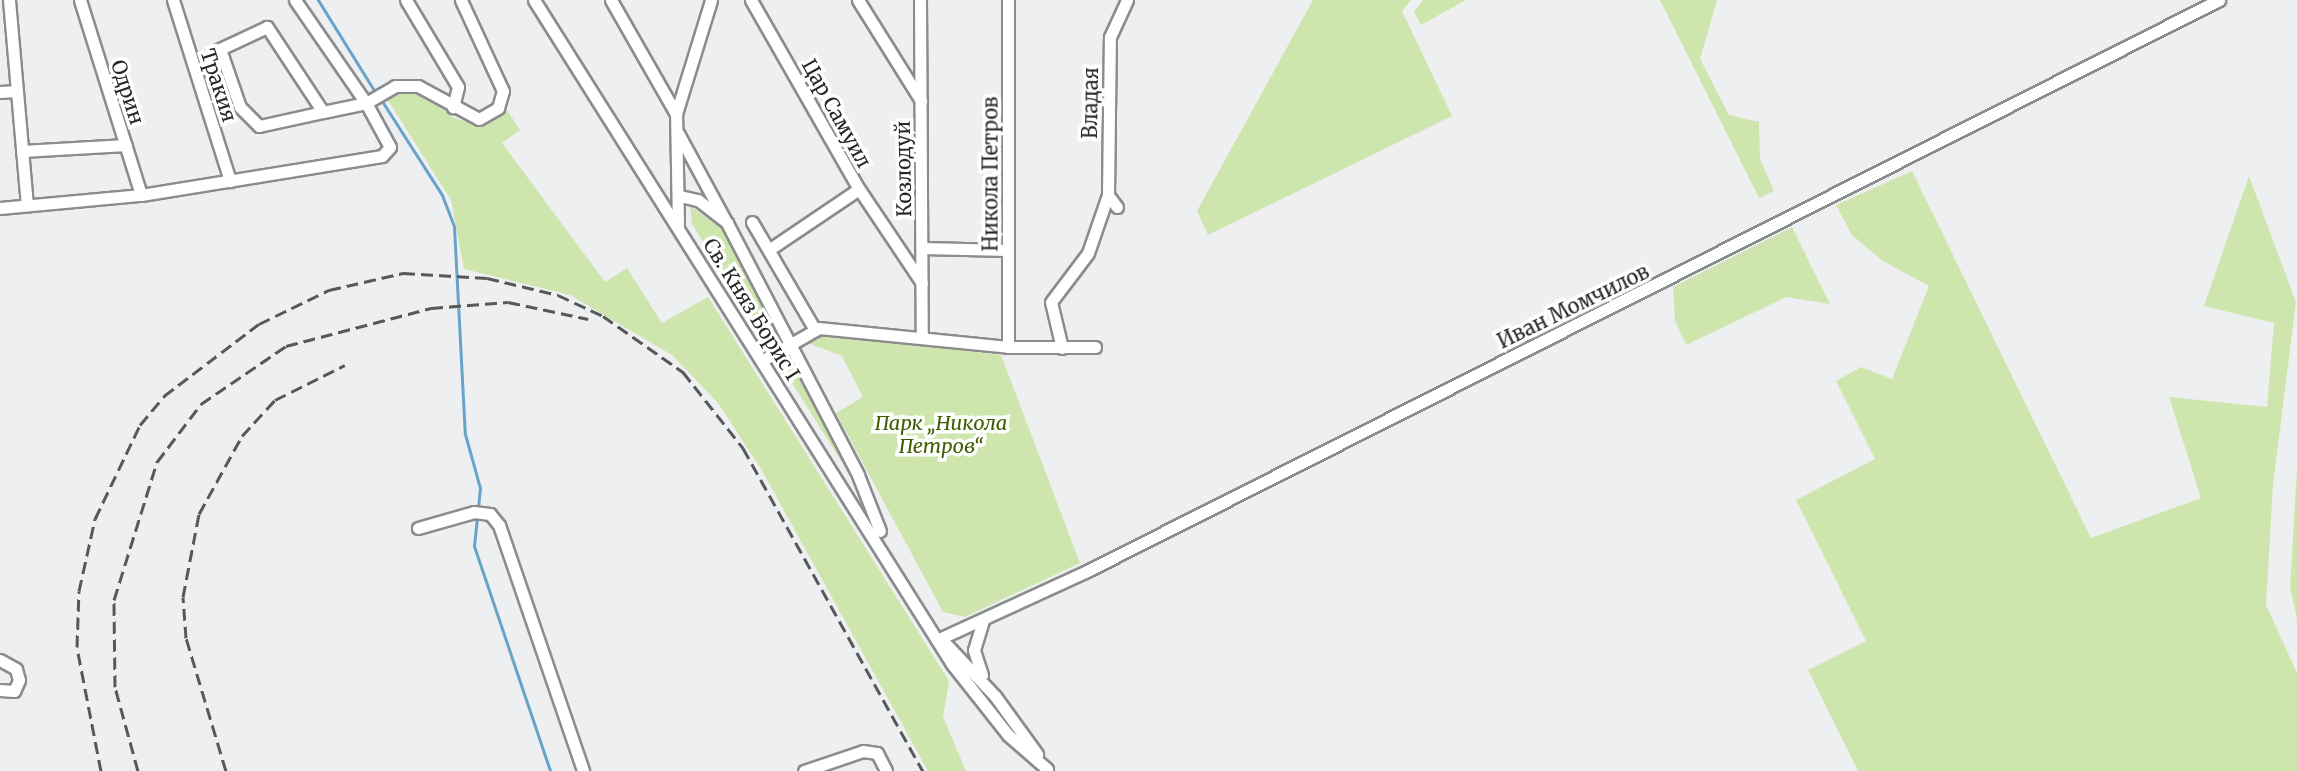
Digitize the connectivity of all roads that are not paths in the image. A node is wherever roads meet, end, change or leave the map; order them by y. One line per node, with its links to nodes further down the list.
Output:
1 (9, 0): 16 (street)
2 (80, 0): 24 (street, Одрин)
3 (173, 0): 26 (street, Тракия)
4 (295, 0): 19 (street)
5 (406, 0): 20 (street)
6 (461, 0): 20 (street)
7 (534, 0): 36 (street, Св. Княз Борис I)
8 (611, 0): 22 (street)
9 (711, 0): 22 (street)
10 (751, 0): 27 (street, Цар Самуил)
11 (858, 0): 18 (street)
12 (920, 0): 18 (street, Козлодуй)
13 (1008, 0): 39 (street, Никола Петров)
14 (1127, 0): 29 (street, Владая)
15 (2219, 0): 50 (street, Иван Момчилов)
16 (17, 91): 17 (street); 25 (street)
17 (0, 92)
18 (921, 101): 37 (street, Козлодуй)
19 (366, 103): 20 (street); 21 (street); 26 (street)
20 (453, 107)
21 (323, 112): 21 (street)
22 (676, 114): 23 (street)
23 (678, 133): 30 (street); 35 (street)
24 (126, 145): 25 (street); 28 (street, Одрин)
25 (22, 151): 31 (street)
26 (230, 181): 28 (street)
27 (859, 189): 38 (street); 40 (street, Цар Самуил)
28 (141, 195): 31 (street)
29 (1108, 195): 32 (street); 46 (street, Владая)
30 (680, 196): 35 (street); 36 (street)
31 (27, 205): 33 (street)
32 (1117, 207)
33 (0, 208)
34 (752, 222): 38 (street)
35 (727, 223): 43 (street)
36 (678, 226): 47 (street, Св. Княз Борис I)
37 (922, 248): 39 (street); 40 (street, Козлодуй)
38 (770, 249): 41 (street)
39 (1008, 250): 44 (street, Никола Петров)
40 (922, 283): 42 (street, Козлодуй)
41 (815, 330): 42 (street); 43 (street)
42 (922, 338): 44 (street)
43 (791, 345): 47 (street); 49 (street)
44 (1008, 347): 46 (street)
45 (1095, 347): 46 (street)
46 (1062, 348)
47 (763, 360): 49 (street, Св. Княз Борис I)
48 (418, 528): 56 (street)
49 (889, 556): 51 (street, Св. Княз Борис I)
50 (983, 621): 51 (street, Иван Момчилов); 54 (street)
51 (939, 639): 54 (street, Св. Княз Борис I); 55 (street, Св. Княз Борис I)
52 (0, 660): 53 (street)
53 (0, 690)
54 (995, 696): 55 (street, Св. Княз Борис I)
55 (1048, 770)
56 (583, 771)
57 (804, 771): 58 (street)
58 (886, 771)

